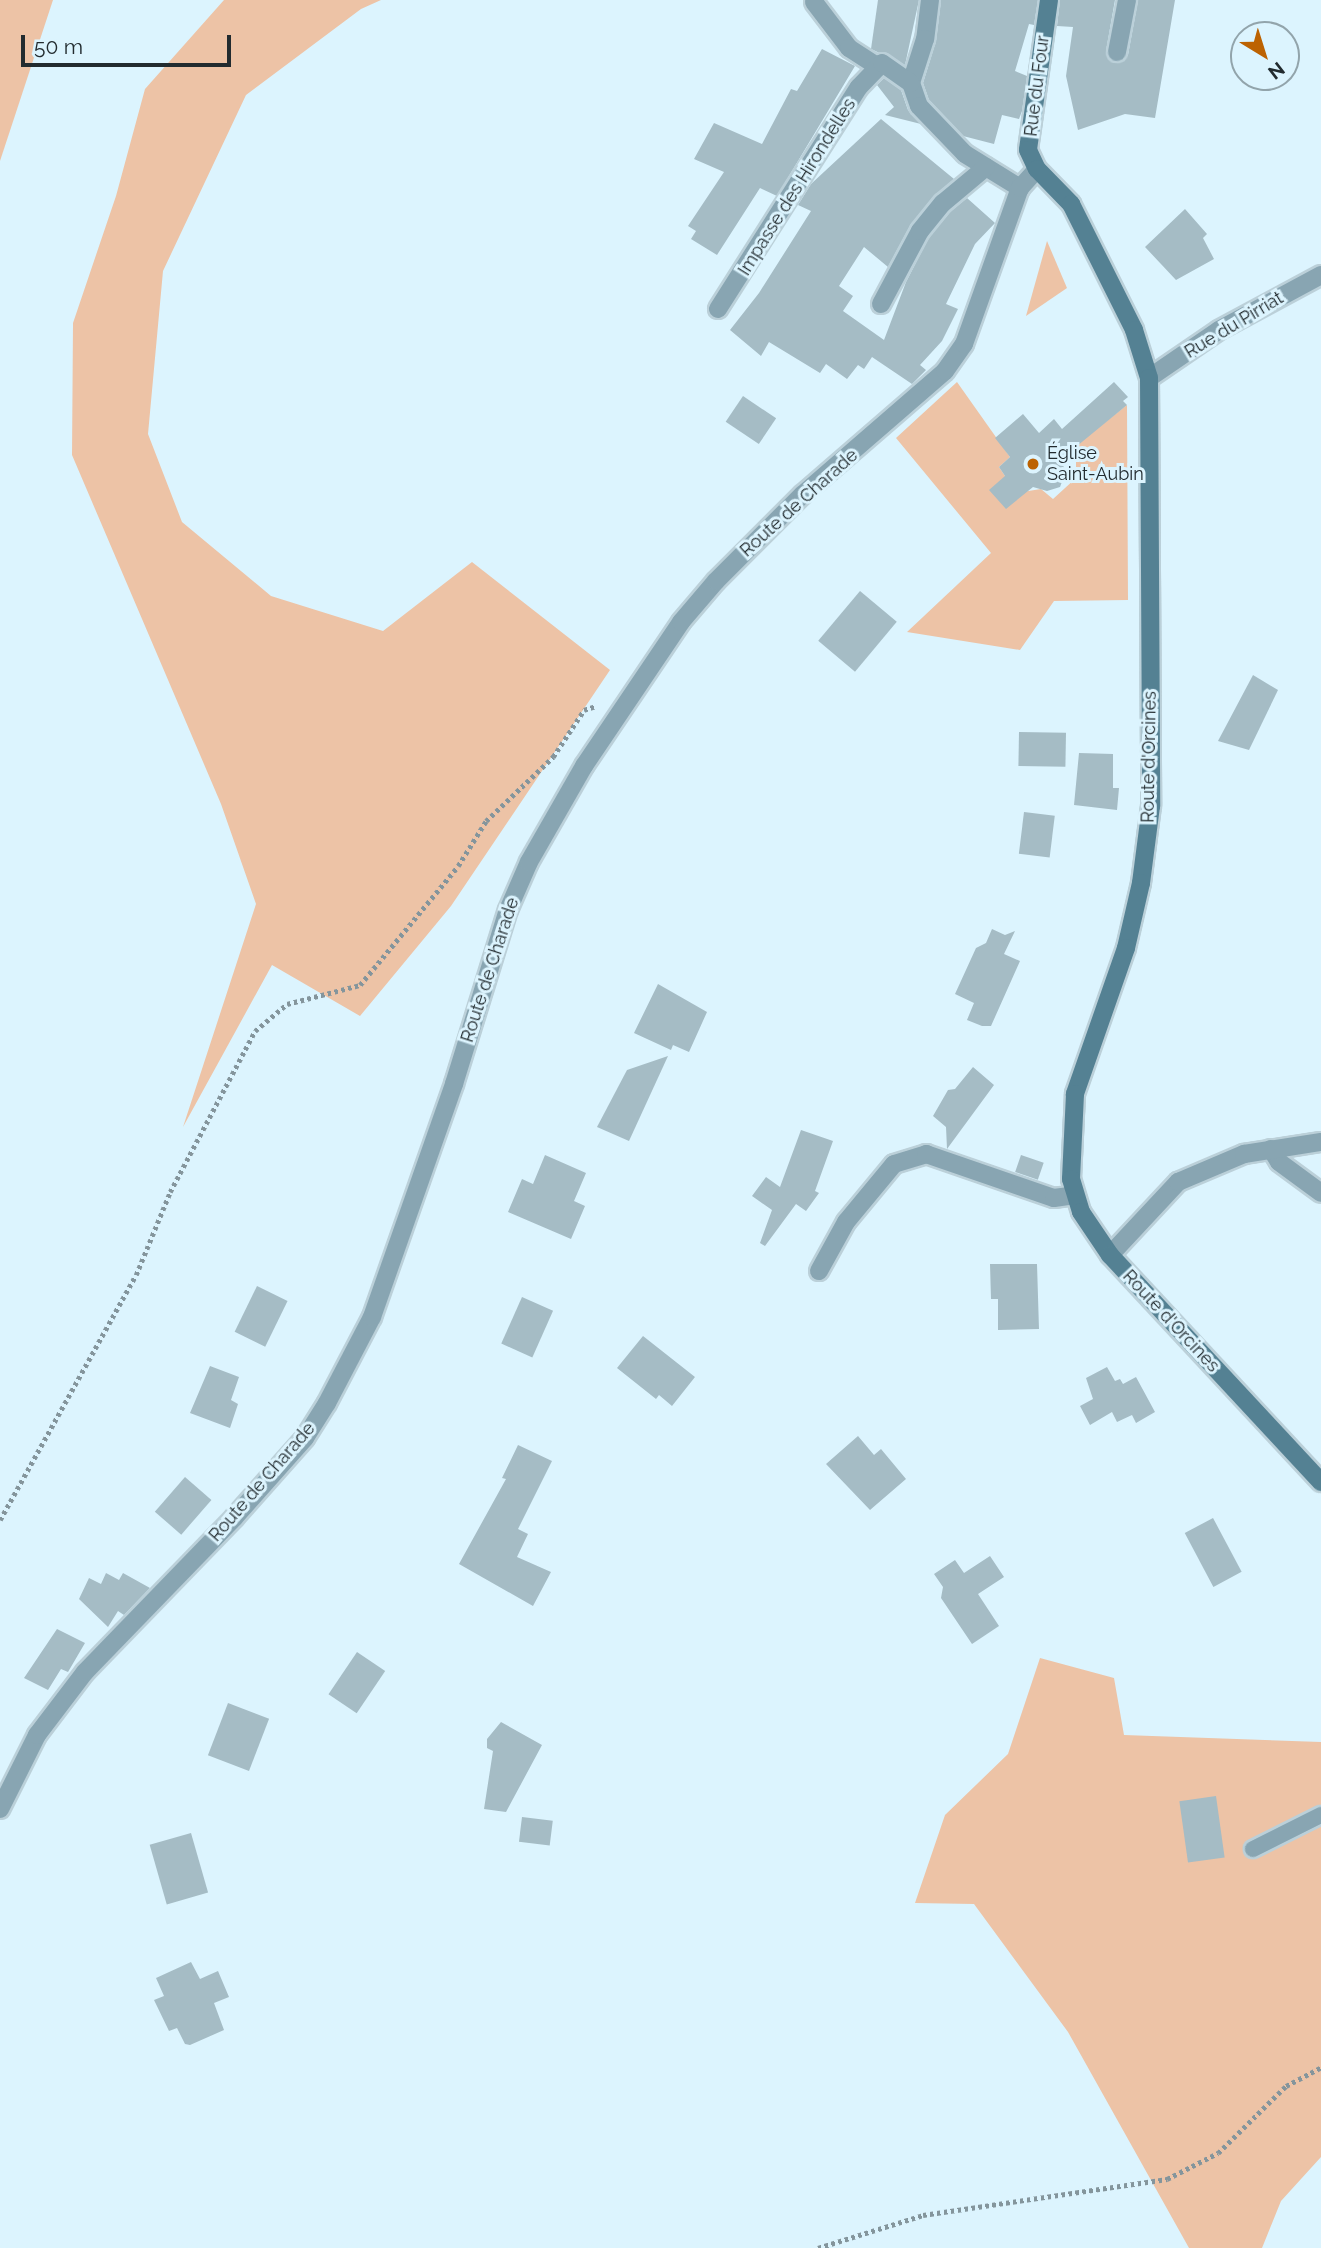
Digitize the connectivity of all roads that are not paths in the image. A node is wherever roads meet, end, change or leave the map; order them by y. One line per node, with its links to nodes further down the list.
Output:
1 (930, 0): 7 (street)
2 (1049, 0): 9 (main road, Rue du Four)
3 (1127, 0): 5 (street)
4 (814, 2): 6 (street)
5 (1117, 52)
6 (878, 67): 7 (street); 13 (street, Impasse des Hirondelles)
7 (912, 83): 8 (street)
8 (986, 167): 10 (street); 12 (street)
9 (1037, 169): 10 (street, Route de Charade); 14 (main road, Route d'Orcines)
10 (1020, 188): 22 (street, Route de Charade)
11 (1321, 275): 14 (street, Rue du Pirriat)
12 (881, 303)
13 (718, 309)
14 (1149, 378): 18 (main road, Route d'Orcines)
15 (1321, 1142): 16 (street)
16 (1271, 1149): 17 (street); 19 (street)
17 (1321, 1193)
18 (1075, 1195): 19 (main road, Route d'Orcines); 20 (street)
19 (1110, 1255): 21 (main road, Route d'Orcines)
20 (819, 1271)
21 (1321, 1482)
22 (0, 1810)
23 (1321, 1815): 24 (lane)
24 (1253, 1849)

